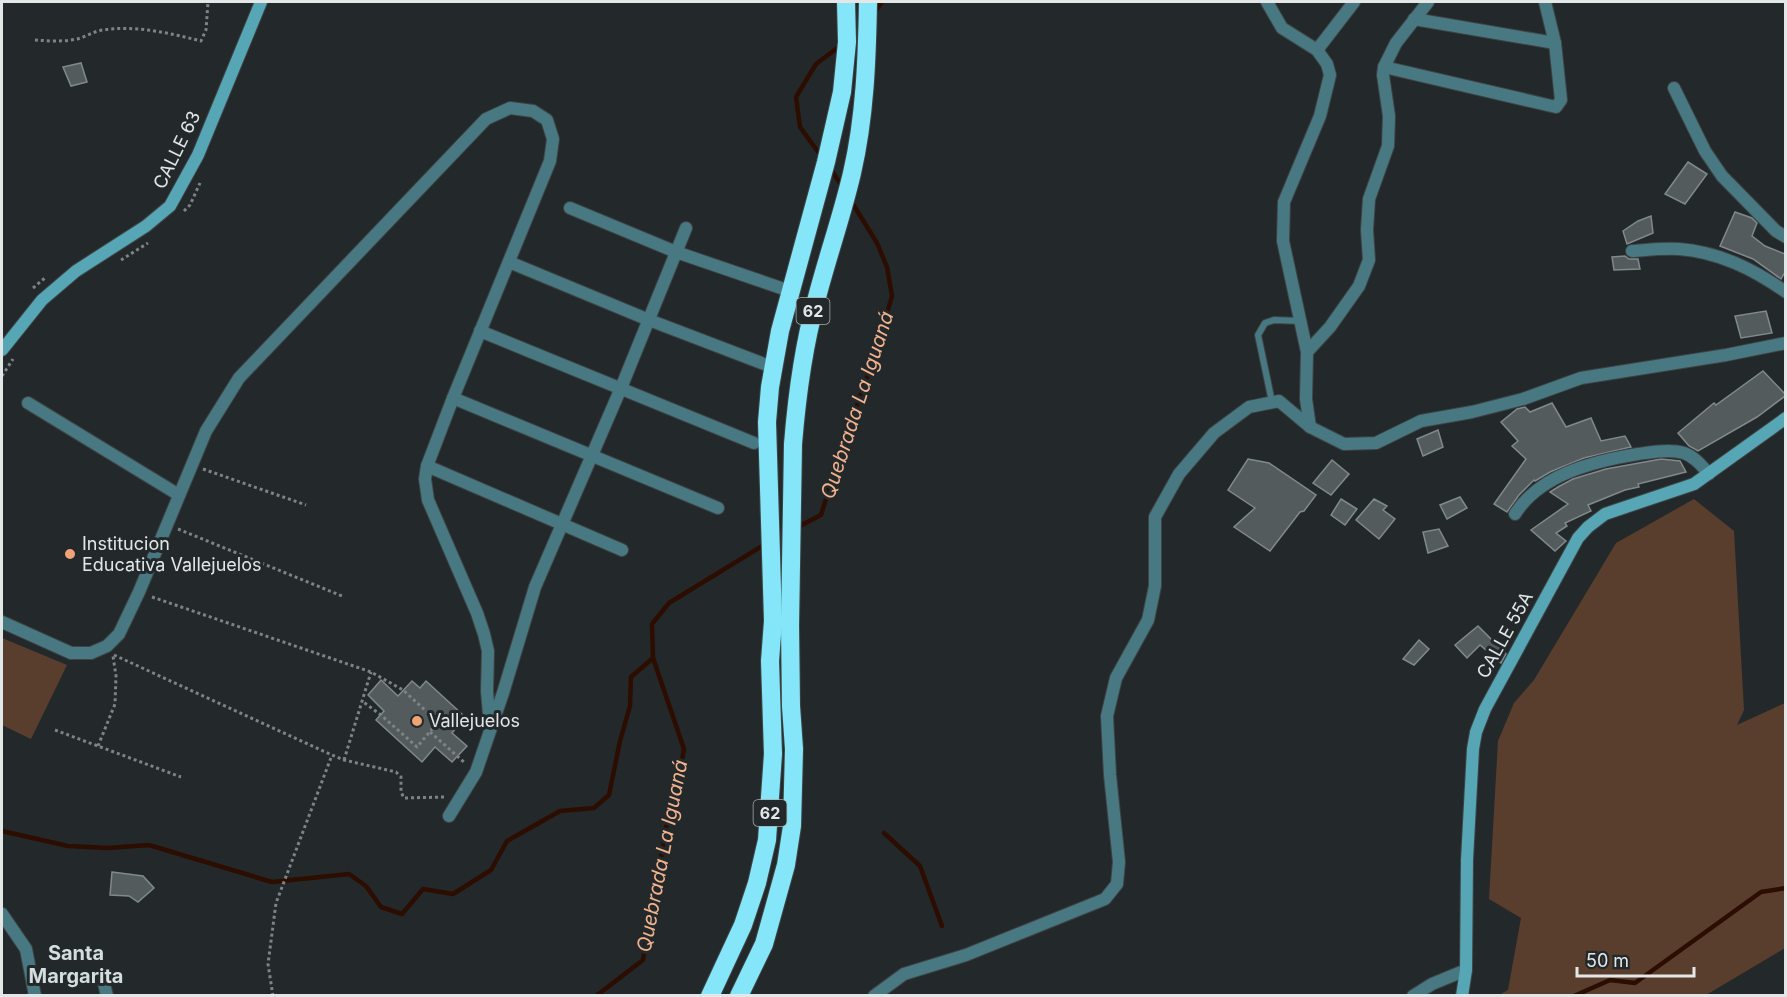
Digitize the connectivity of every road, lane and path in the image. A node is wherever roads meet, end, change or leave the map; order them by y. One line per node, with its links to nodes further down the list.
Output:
1 (208, 2): 10 (path)
2 (261, 2): 29 (street, CALLE 63)
3 (846, 2): 53 (highway, 62)
4 (868, 2): 53 (highway, 62)
5 (1267, 2): 12 (street)
6 (1354, 2): 12 (street)
7 (1428, 2): 9 (street)
8 (1545, 2): 11 (street)
9 (1414, 19): 11 (street); 13 (street)
10 (35, 40)
11 (1555, 43): 13 (street)
12 (1317, 50): 26 (street)
13 (1384, 67): 30 (street)
14 (1674, 88): 17 (street)
15 (570, 208): 19 (street)
16 (686, 228): 19 (street)
17 (1785, 237)
18 (1632, 251): 24 (street)
19 (676, 252): 22 (street); 25 (street)
20 (509, 262): 25 (street); 27 (street); 40 (street)
21 (46, 277): 23 (path)
22 (781, 288)
23 (29, 292)
24 (1785, 292)
25 (649, 320): 31 (street); 32 (street)
26 (1301, 321): 30 (street); 34 (lane)
27 (480, 331): 32 (street); 33 (street)
28 (1785, 343): 37 (street)
29 (2, 350)
30 (1308, 352): 37 (street)
31 (764, 364)
32 (621, 388): 38 (street); 39 (street)
33 (453, 398): 39 (street); 41 (street)
34 (1272, 402): 37 (street); 76 (street)
35 (28, 403): 43 (street)
36 (1785, 418): 42 (street, CALLE 55A)
37 (1310, 427)
38 (754, 443)
39 (592, 457): 45 (street); 48 (street)
40 (192, 465): 43 (street); 44 (path)
41 (427, 466): 48 (street); 58 (street)
42 (1709, 474): 46 (street); 69 (street, CALLE 55A)
43 (179, 495): 47 (street)
44 (306, 505)
45 (718, 508)
46 (1515, 513)
47 (167, 524): 50 (street); 51 (path)
48 (563, 525): 49 (street); 58 (street)
49 (622, 550)
50 (139, 592): 54 (street); 56 (path)
51 (342, 596)
52 (2, 622): 54 (street)
53 (782, 623): 74 (highway, 62); 75 (highway, 62)
54 (91, 653): 55 (path)
55 (113, 655): 61 (path); 62 (path)
56 (371, 672): 57 (path); 60 (path)
57 (362, 701): 60 (path); 63 (path)
58 (490, 726): 64 (street)
59 (55, 730): 61 (path)
60 (430, 732): 64 (path)
61 (98, 746): 65 (path)
62 (332, 755): 63 (path); 73 (path)
63 (344, 760): 66 (path)
64 (476, 772): 66 (street)
65 (181, 777)
66 (463, 796): 67 (street)
67 (449, 816)
68 (2, 914): 71 (street)
69 (1466, 970): 77 (street); 78 (street, CALLE 55A)
70 (104, 979): 72 (street)
71 (35, 996)
72 (107, 996)
73 (273, 996)
74 (710, 996)
75 (739, 996)
76 (874, 996)
77 (1413, 996)
78 (1462, 996)

